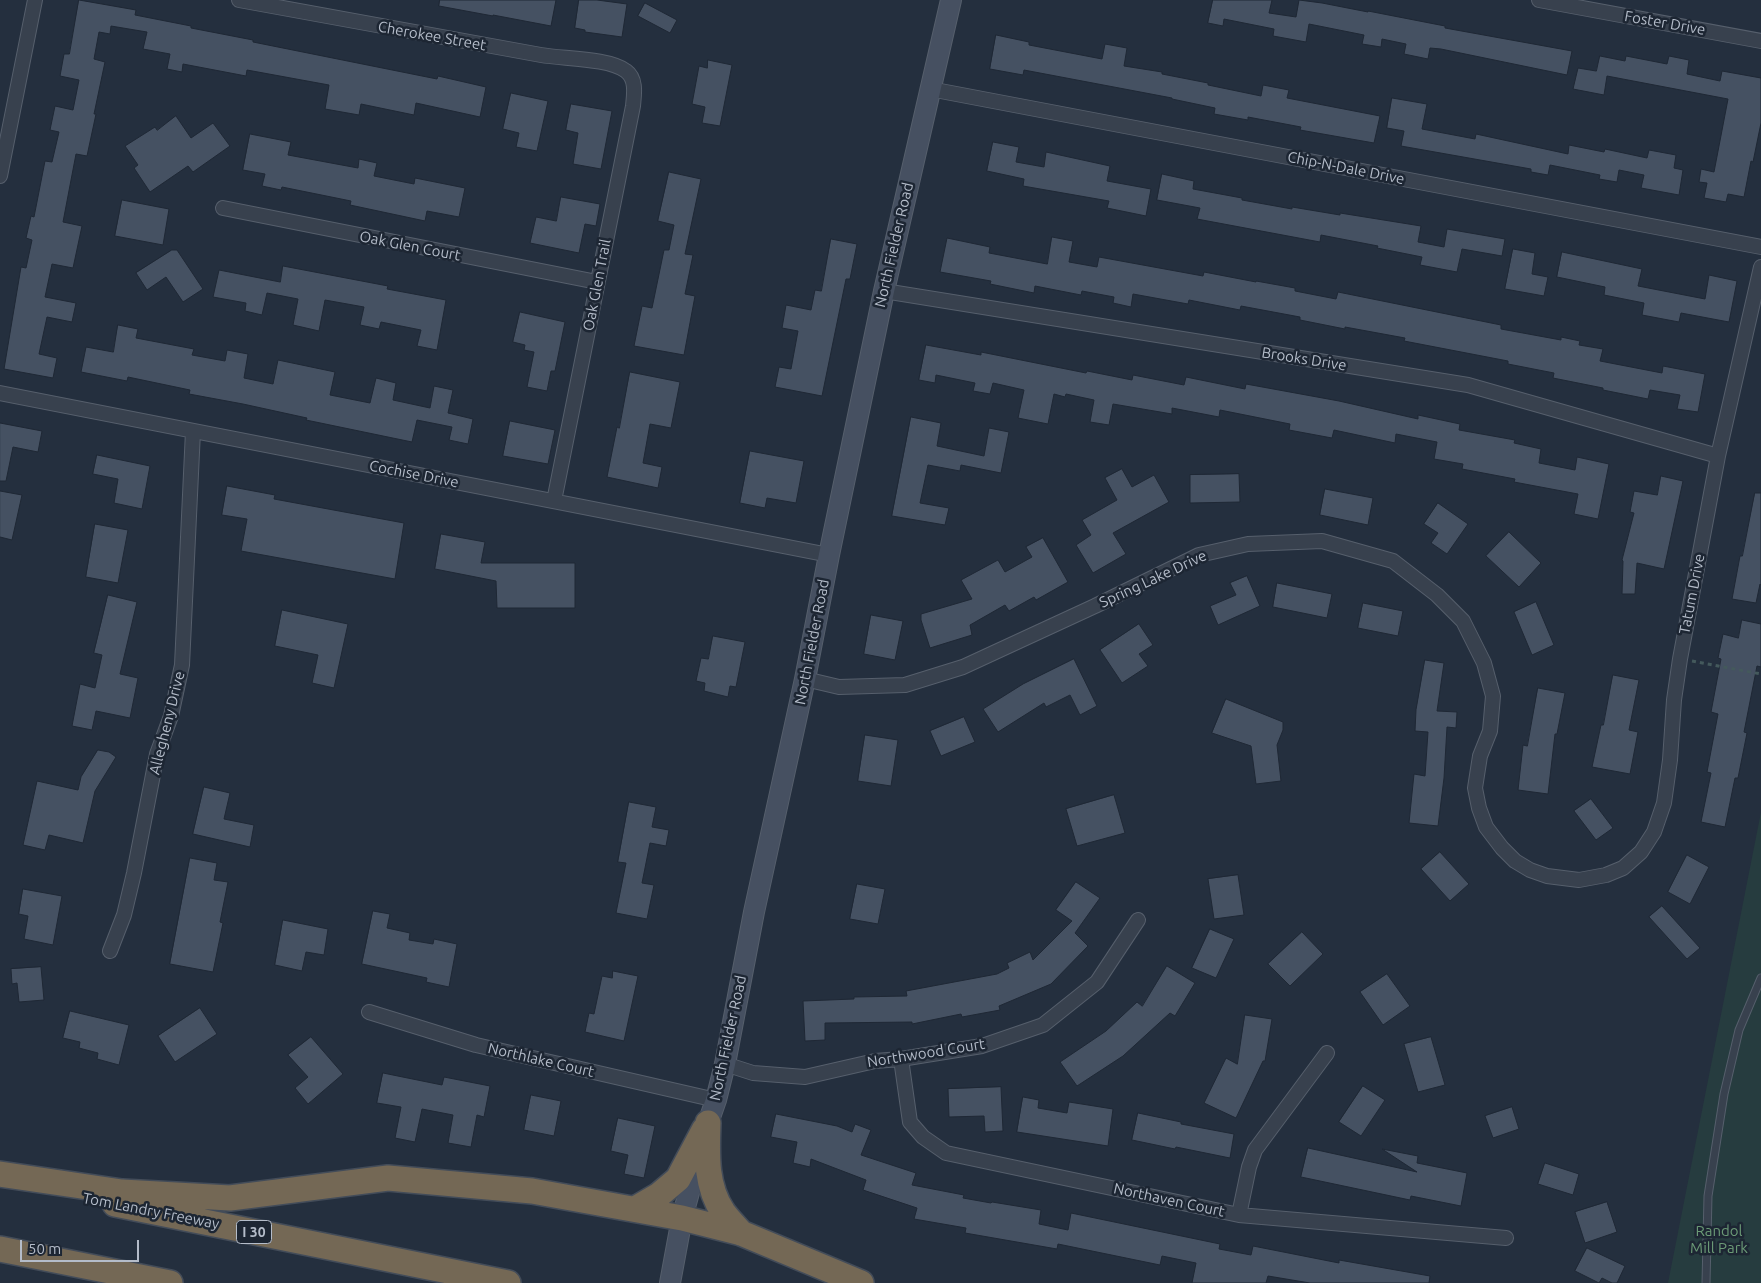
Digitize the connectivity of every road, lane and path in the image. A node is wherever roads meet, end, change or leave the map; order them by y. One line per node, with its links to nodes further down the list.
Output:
1 (35, 0): 8 (street)
2 (239, 0): 6 (street, Cherokee Street)
3 (951, 0): 7 (main road, North Fielder Road)
4 (1539, 0): 5 (street, Foster Drive)
5 (1761, 41)
6 (625, 70): 12 (street, Oak Glen Trail)
7 (930, 89): 10 (street, Chip-N-Dale Drive); 13 (main road, North Fielder Road)
8 (0, 176)
9 (223, 208): 12 (street, Oak Glen Court)
10 (1761, 247)
11 (1761, 267): 16 (street, Tatum Drive)
12 (598, 282): 17 (street, Oak Glen Trail)
13 (884, 290): 16 (street, Brooks Drive); 18 (main road, North Fielder Road)
14 (0, 393): 15 (street, Cochise Drive)
15 (194, 431): 17 (street, Cochise Drive); 24 (street, Allegheny Drive)
16 (1718, 456): 19 (street, Tatum Drive)
17 (554, 501): 18 (street, Cochise Drive)
18 (828, 555): 21 (main road, North Fielder Road)
19 (1680, 659): 20 (path); 22 (street, Tatum Drive)
20 (1761, 674)
21 (806, 679): 22 (street, Spring Lake Drive); 29 (main road, North Fielder Road)
22 (1579, 880)
23 (1138, 920): 28 (street, Northwood Court)
24 (110, 951)
25 (1761, 978): 44 (lane)
26 (369, 1012): 30 (street, Northlake Court)
27 (1327, 1053): 35 (street)
28 (901, 1059): 29 (street, Northwood Court); 35 (street, Northaven Court)
29 (725, 1064): 30 (main road, North Fielder Road)
30 (716, 1100): 31 (main road, North Fielder Road)
31 (708, 1123): 34 (highway); 36 (main road, North Fielder Road); 37 (highway)
32 (0, 1174): 34 (highway)
33 (0, 1182): 41 (highway, Tom Landry Freeway / I 30)
34 (635, 1209): 36 (highway)
35 (1239, 1215): 38 (street, Northaven Court)
36 (682, 1218): 37 (highway); 42 (main road, North Fielder Road)
37 (741, 1233): 43 (highway)
38 (1506, 1238)
39 (0, 1249): 40 (highway)
40 (170, 1283)
41 (508, 1283)
42 (670, 1283)
43 (861, 1283)
44 (1706, 1283)

